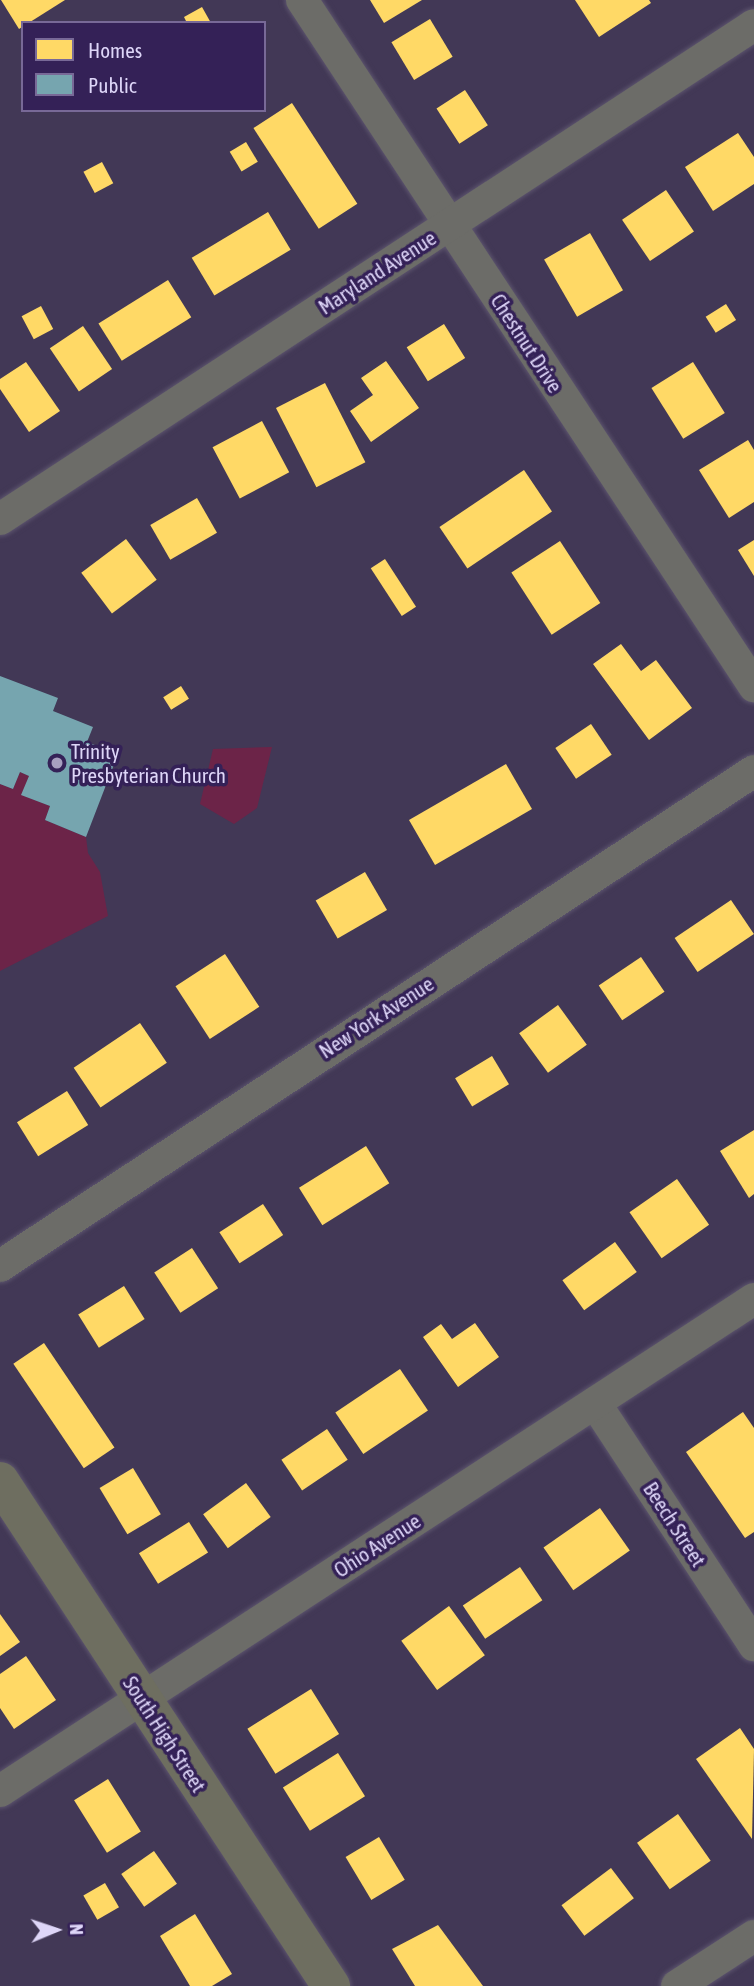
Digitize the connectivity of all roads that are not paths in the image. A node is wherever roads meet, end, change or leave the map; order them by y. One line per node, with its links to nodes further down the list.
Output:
1 (302, 0): 3 (street, Chestnut Drive)
2 (754, 26): 3 (street, Maryland Avenue)
3 (449, 224): 4 (street, Maryland Avenue); 5 (street, Chestnut Drive)
4 (0, 519)
5 (754, 686)
6 (754, 771): 7 (street, New York Avenue)
7 (0, 1266)
8 (754, 1299): 9 (street, Ohio Avenue)
9 (596, 1403): 11 (street, Beech Street); 12 (street, Ohio Avenue)
10 (0, 1481): 12 (main road, South High Street)
11 (754, 1645)
12 (141, 1697): 13 (street, Ohio Avenue); 15 (main road, South High Street)
13 (0, 1791)
14 (754, 1936): 16 (street)
15 (331, 1986)
16 (677, 1986)

